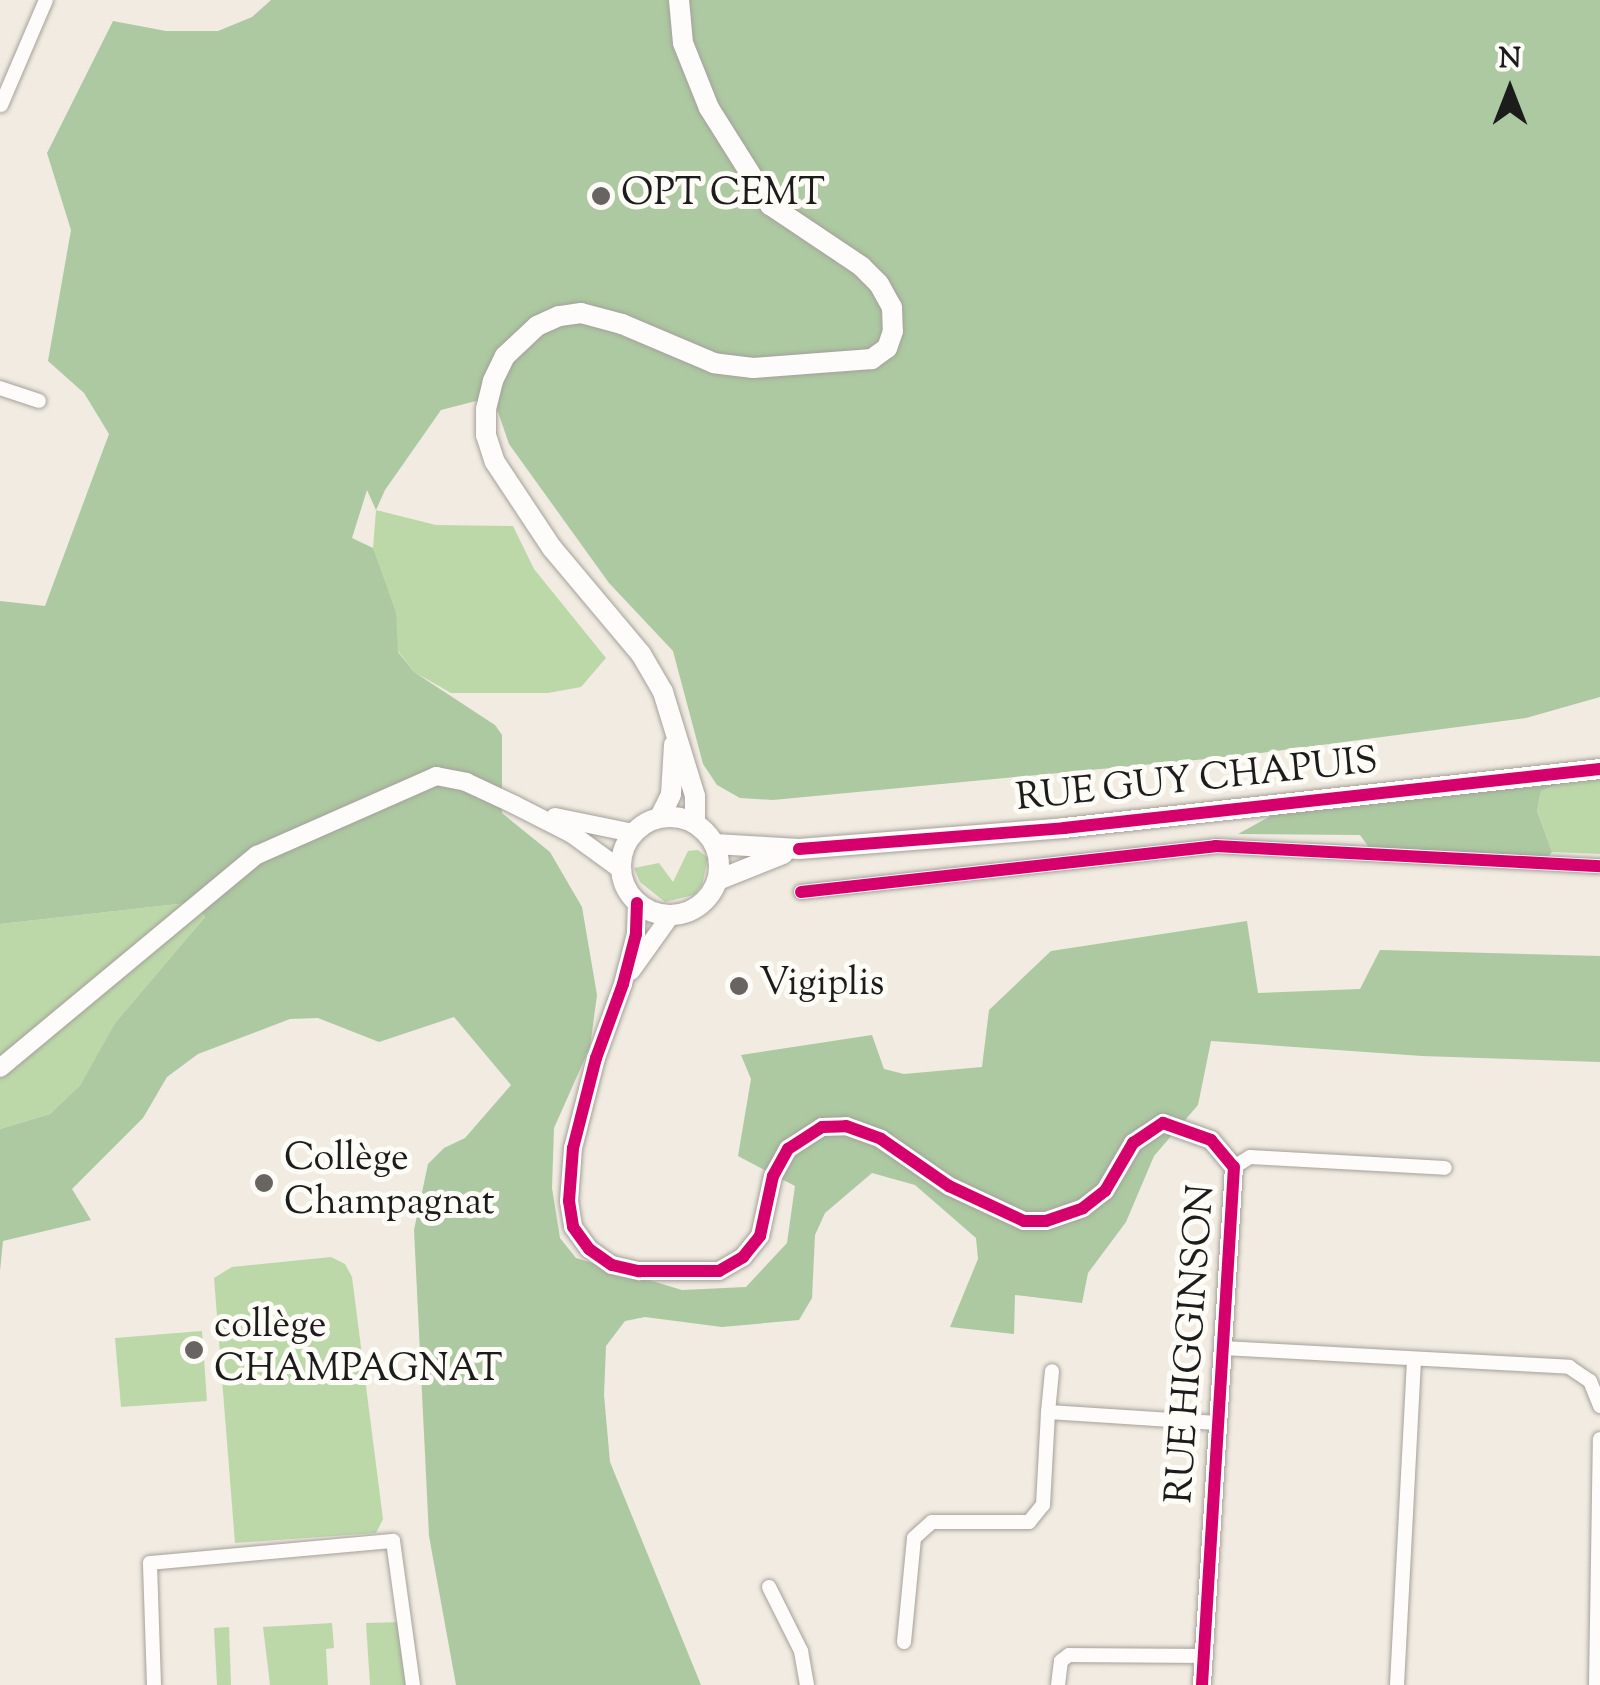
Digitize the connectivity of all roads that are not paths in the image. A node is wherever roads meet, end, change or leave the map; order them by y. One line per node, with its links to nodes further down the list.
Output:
1 (46, 0): 3 (street)
2 (680, 0): 6 (main road)
3 (1, 105)
4 (0, 388): 5 (street)
5 (38, 401)
6 (676, 728): 9 (main road); 10 (main road)
7 (1600, 768): 11 (main road, RUE GUY CHAPUIS)
8 (515, 805): 12 (street); 17 (street); 23 (street)
9 (660, 817): 10 (main road); 12 (main road)
10 (695, 823): 13 (main road)
11 (1064, 828): 14 (main road, RUE GUY CHAPUIS); 15 (street)
12 (633, 833): 17 (main road)
13 (715, 844): 14 (main road, RUE GUY CHAPUIS); 18 (main road)
14 (800, 848): 18 (main road, RUE GUY CHAPUIS)
15 (1068, 862): 16 (street); 19 (street)
16 (1600, 866)
17 (620, 869): 20 (main road)
18 (718, 880): 21 (main road)
19 (801, 892)
20 (637, 903): 21 (main road); 22 (street, RUE HIGGINSON)
21 (671, 915): 22 (street, RUE HIGGINSON)
22 (623, 984): 24 (street, RUE HIGGINSON)
23 (0, 1068)
24 (1234, 1166): 25 (street); 26 (street, RUE HIGGINSON)
25 (1444, 1168)
26 (1223, 1348): 27 (street); 31 (street, RUE HIGGINSON)
27 (1414, 1361): 29 (street); 41 (street)
28 (1052, 1371): 30 (street)
29 (1600, 1406)
30 (1048, 1412): 31 (street); 34 (street)
31 (1218, 1423): 35 (street, RUE HIGGINSON)
32 (1600, 1438): 42 (street)
33 (769, 1588): 38 (street)
34 (904, 1642)
35 (1202, 1656): 39 (street); 40 (street, RUE HIGGINSON)
36 (154, 1685): 37 (street)
37 (413, 1685)
38 (807, 1685)
39 (1058, 1685)
40 (1202, 1685)
41 (1397, 1685)
42 (1596, 1685)

